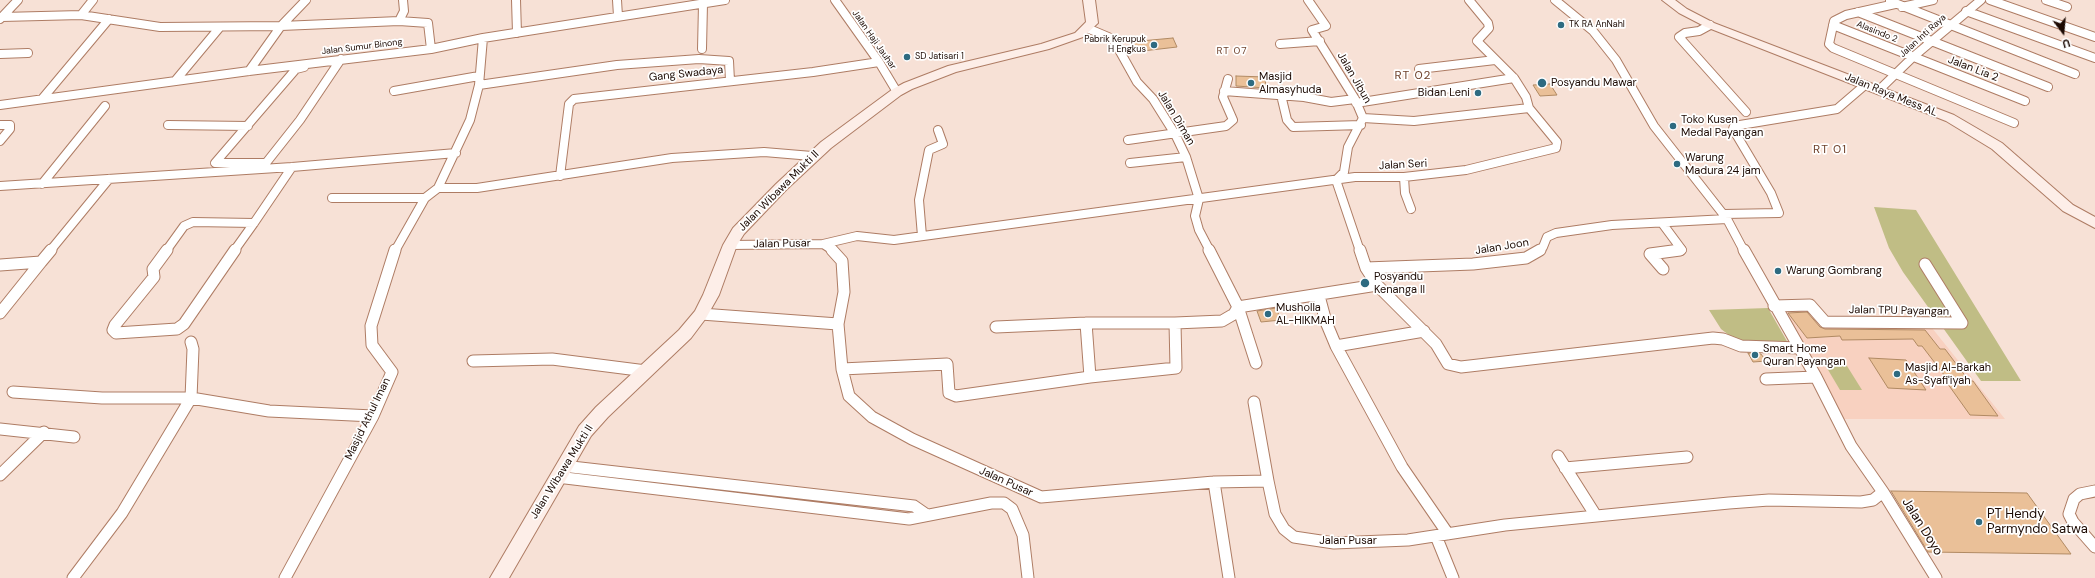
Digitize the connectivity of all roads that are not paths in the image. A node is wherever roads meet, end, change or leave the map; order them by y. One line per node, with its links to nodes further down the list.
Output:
1 (18, 0): 26 (street)
2 (93, 0): 24 (street)
3 (306, 0): 30 (street)
4 (403, 0): 28 (street)
5 (516, 0): 35 (street)
6 (617, 0): 25 (street)
7 (725, 0): 18 (street, Jalan Sumur Binong)
8 (835, 0): 49 (street, Jalan Haji Jauhar)
9 (1089, 0): 34 (main road)
10 (1308, 0): 38 (street, Jalan Jibun)
11 (1469, 0): 47 (street, Jalan Seri)
12 (1555, 0): 99 (street, Jalan Doyo)
13 (1668, 0): 29 (main road, Jalan Raya Mess AL)
14 (1933, 0): 20 (street)
15 (1981, 0): 22 (street, Jalan Inti Raya)
16 (1990, 0): 36 (street)
17 (2046, 0): 21 (street)
18 (712, 1): 19 (street, Jalan Sumur Binong)
19 (703, 4): 25 (street, Jalan Sumur Binong); 42 (street)
20 (1895, 4): 23 (street); 32 (street)
21 (2067, 7)
22 (1966, 11): 32 (street, Jalan Inti Raya); 46 (street)
23 (1858, 12): 31 (street); 39 (street)
24 (81, 15): 26 (street); 27 (street)
25 (618, 16): 35 (street, Jalan Sumur Binong)
26 (1, 18)
27 (109, 18): 33 (street); 67 (street)
28 (399, 21): 30 (street); 41 (street)
29 (1710, 25): 60 (main road, Jalan Raya Mess AL); 73 (street)
30 (281, 26): 33 (street); 51 (street)
31 (1833, 26): 45 (street, Alasindo 2); 53 (street)
32 (1950, 26): 39 (street, Jalan Inti Raya); 52 (street)
33 (220, 27): 57 (street)
34 (1087, 28): 65 (main road, Jalan Wibawa Mukti II); 80 (street, Jalan Diman)
35 (517, 33): 37 (street, Jalan Sumur Binong)
36 (2095, 37)
37 (483, 38): 41 (street, Jalan Sumur Binong); 54 (street, Masjid Athul Iman)
38 (1320, 41): 40 (street); 68 (street, Jalan Jibun)
39 (1932, 41): 45 (street, Jalan Inti Raya); 61 (street)
40 (1280, 44)
41 (431, 49): 48 (street, Jalan Sumur Binong)
42 (702, 49)
43 (28, 53): 44 (street)
44 (0, 54)
45 (1913, 58): 53 (street, Jalan Inti Raya); 69 (street, Jalan Lia 2)
46 (2095, 58)
47 (1494, 60): 50 (street); 55 (street, Jalan Seri)
48 (339, 62): 51 (street, Jalan Sumur Binong); 78 (street, Jalan Sumur Binong); 78 (street, Jalan Sumur Binong)
49 (879, 62): 58 (street, Gang Swadaya); 65 (street, Jalan Haji Jauhar)
50 (1419, 69)
51 (249, 70): 57 (street, Jalan Sumur Binong)
52 (2075, 74)
53 (1895, 75): 62 (street, Jalan Inti Raya); 75 (street)
54 (479, 76): 59 (street, Masjid Athul Iman); 63 (street)
55 (1514, 78): 68 (street); 72 (street, Jalan Seri)
56 (1228, 79): 64 (street)
57 (175, 81): 67 (street, Jalan Sumur Binong)
58 (730, 81): 59 (street); 88 (street, Gang Swadaya)
59 (479, 85): 83 (street, Masjid Athul Iman)
60 (1865, 85): 62 (main road, Jalan Raya Mess AL); 99 (street, Jalan Joon)
61 (2048, 87)
62 (1879, 90): 102 (main road, Jalan Raya Mess AL)
63 (394, 91)
64 (1224, 91): 66 (street); 80 (street)
65 (897, 92): 84 (main road, Jalan Wibawa Mukti II)
66 (1281, 95): 68 (street); 74 (street)
67 (42, 99): 70 (street, Jalan Sumur Binong)
68 (1356, 101): 74 (street, Jalan Jibun)
69 (2025, 101)
70 (0, 105)
71 (105, 106): 92 (street)
72 (1529, 108): 74 (street); 89 (street, Jalan Seri)
73 (1746, 112)
74 (1362, 122): 91 (street)
75 (2014, 123)
76 (0, 125): 82 (street)
77 (168, 125): 78 (street)
78 (248, 126)
79 (938, 130): 103 (street)
80 (1175, 134): 81 (street); 85 (street, Jalan Diman)
81 (1128, 140)
82 (0, 141)
83 (456, 153): 87 (street); 94 (street, Masjid Athul Iman)
84 (812, 156): 88 (street); 105 (main road, Jalan Wibawa Mukti II)
85 (1186, 157): 86 (street); 97 (street, Jalan Diman)
86 (1130, 163)
87 (292, 167): 90 (street); 100 (street)
88 (560, 176): 94 (street)
89 (1404, 177): 91 (street, Jalan Seri); 98 (street)
90 (109, 179): 92 (street); 106 (street)
91 (1336, 180): 97 (street, Jalan Seri); 109 (street)
92 (42, 184): 93 (street)
93 (0, 186)
94 (438, 188): 96 (street, Masjid Athul Iman)
95 (332, 198): 96 (street)
96 (425, 198): 135 (street, Masjid Athul Iman)
97 (1199, 199): 103 (street, Jalan Seri); 114 (street, Jalan Diman)
98 (1411, 209)
99 (1726, 216): 101 (street, Jalan Joon); 113 (street, Jalan Doyo)
100 (254, 223): 100 (street)
101 (1662, 223): 109 (street, Jalan Joon); 110 (street)
102 (2095, 223)
103 (922, 236): 104 (street, Jalan Seri)
104 (823, 244): 105 (street, Jalan Pusar); 119 (street, Jalan Pusar)
105 (730, 245): 116 (main road, Jalan Wibawa Mukti II)
106 (40, 262): 108 (street); 115 (street)
107 (1925, 264): 113 (street, Jalan TPU Payangan)
108 (0, 265)
109 (1366, 268): 111 (street)
110 (1663, 269)
111 (1377, 285): 112 (street); 121 (street)
112 (1318, 296): 114 (street); 123 (street)
113 (1774, 306): 124 (street, Jalan Doyo)
114 (1238, 307): 118 (street); 126 (street, Jalan Diman)
115 (0, 313)
116 (701, 314): 119 (street); 128 (main road, Jalan Wibawa Mukti II)
117 (1086, 323): 118 (street); 120 (street); 129 (street)
118 (1175, 323): 129 (street)
119 (838, 324): 127 (street, Jalan Pusar)
120 (996, 327)
121 (1424, 331): 123 (street); 124 (street)
122 (191, 342): 133 (street)
123 (1336, 346): 154 (street)
124 (1799, 348): 130 (street, Jalan Doyo)
125 (473, 361): 128 (street)
126 (1256, 363)
127 (842, 369): 129 (street); 145 (street, Jalan Pusar)
128 (646, 371): 142 (main road, Jalan Wibawa Mukti II)
129 (1090, 377)
130 (1816, 378): 131 (street); 148 (street, Jalan Doyo)
131 (1766, 379)
132 (13, 392): 133 (street)
133 (191, 398): 135 (street); 156 (street)
134 (1254, 402): 144 (street)
135 (373, 416): 157 (street, Masjid Athul Iman)
136 (0, 429): 137 (street)
137 (44, 432): 138 (street); 143 (street)
138 (74, 437)
139 (1558, 456): 141 (street)
140 (1687, 457): 141 (street)
141 (1564, 468): 153 (street)
142 (560, 472): 146 (street); 149 (street); 158 (main road, Jalan Wibawa Mukti II)
143 (0, 475)
144 (1268, 481): 145 (street, Jalan Pusar); 154 (street, Jalan Pusar)
145 (1214, 482): 160 (street)
146 (738, 485): 149 (street); 150 (street)
147 (2095, 491): 155 (street)
148 (1883, 492): 153 (street, Jalan Pusar); 162 (street, Jalan Doyo)
149 (734, 498): 152 (street)
150 (891, 503): 151 (street); 152 (street)
151 (927, 515): 152 (street); 159 (street)
152 (888, 516)
153 (1596, 516): 154 (street, Jalan Pusar)
154 (1442, 535): 161 (street)
155 (2095, 547)
156 (73, 578)
157 (285, 578)
158 (499, 578)
159 (1028, 578)
160 (1229, 578)
161 (1453, 578)
162 (1936, 578)

